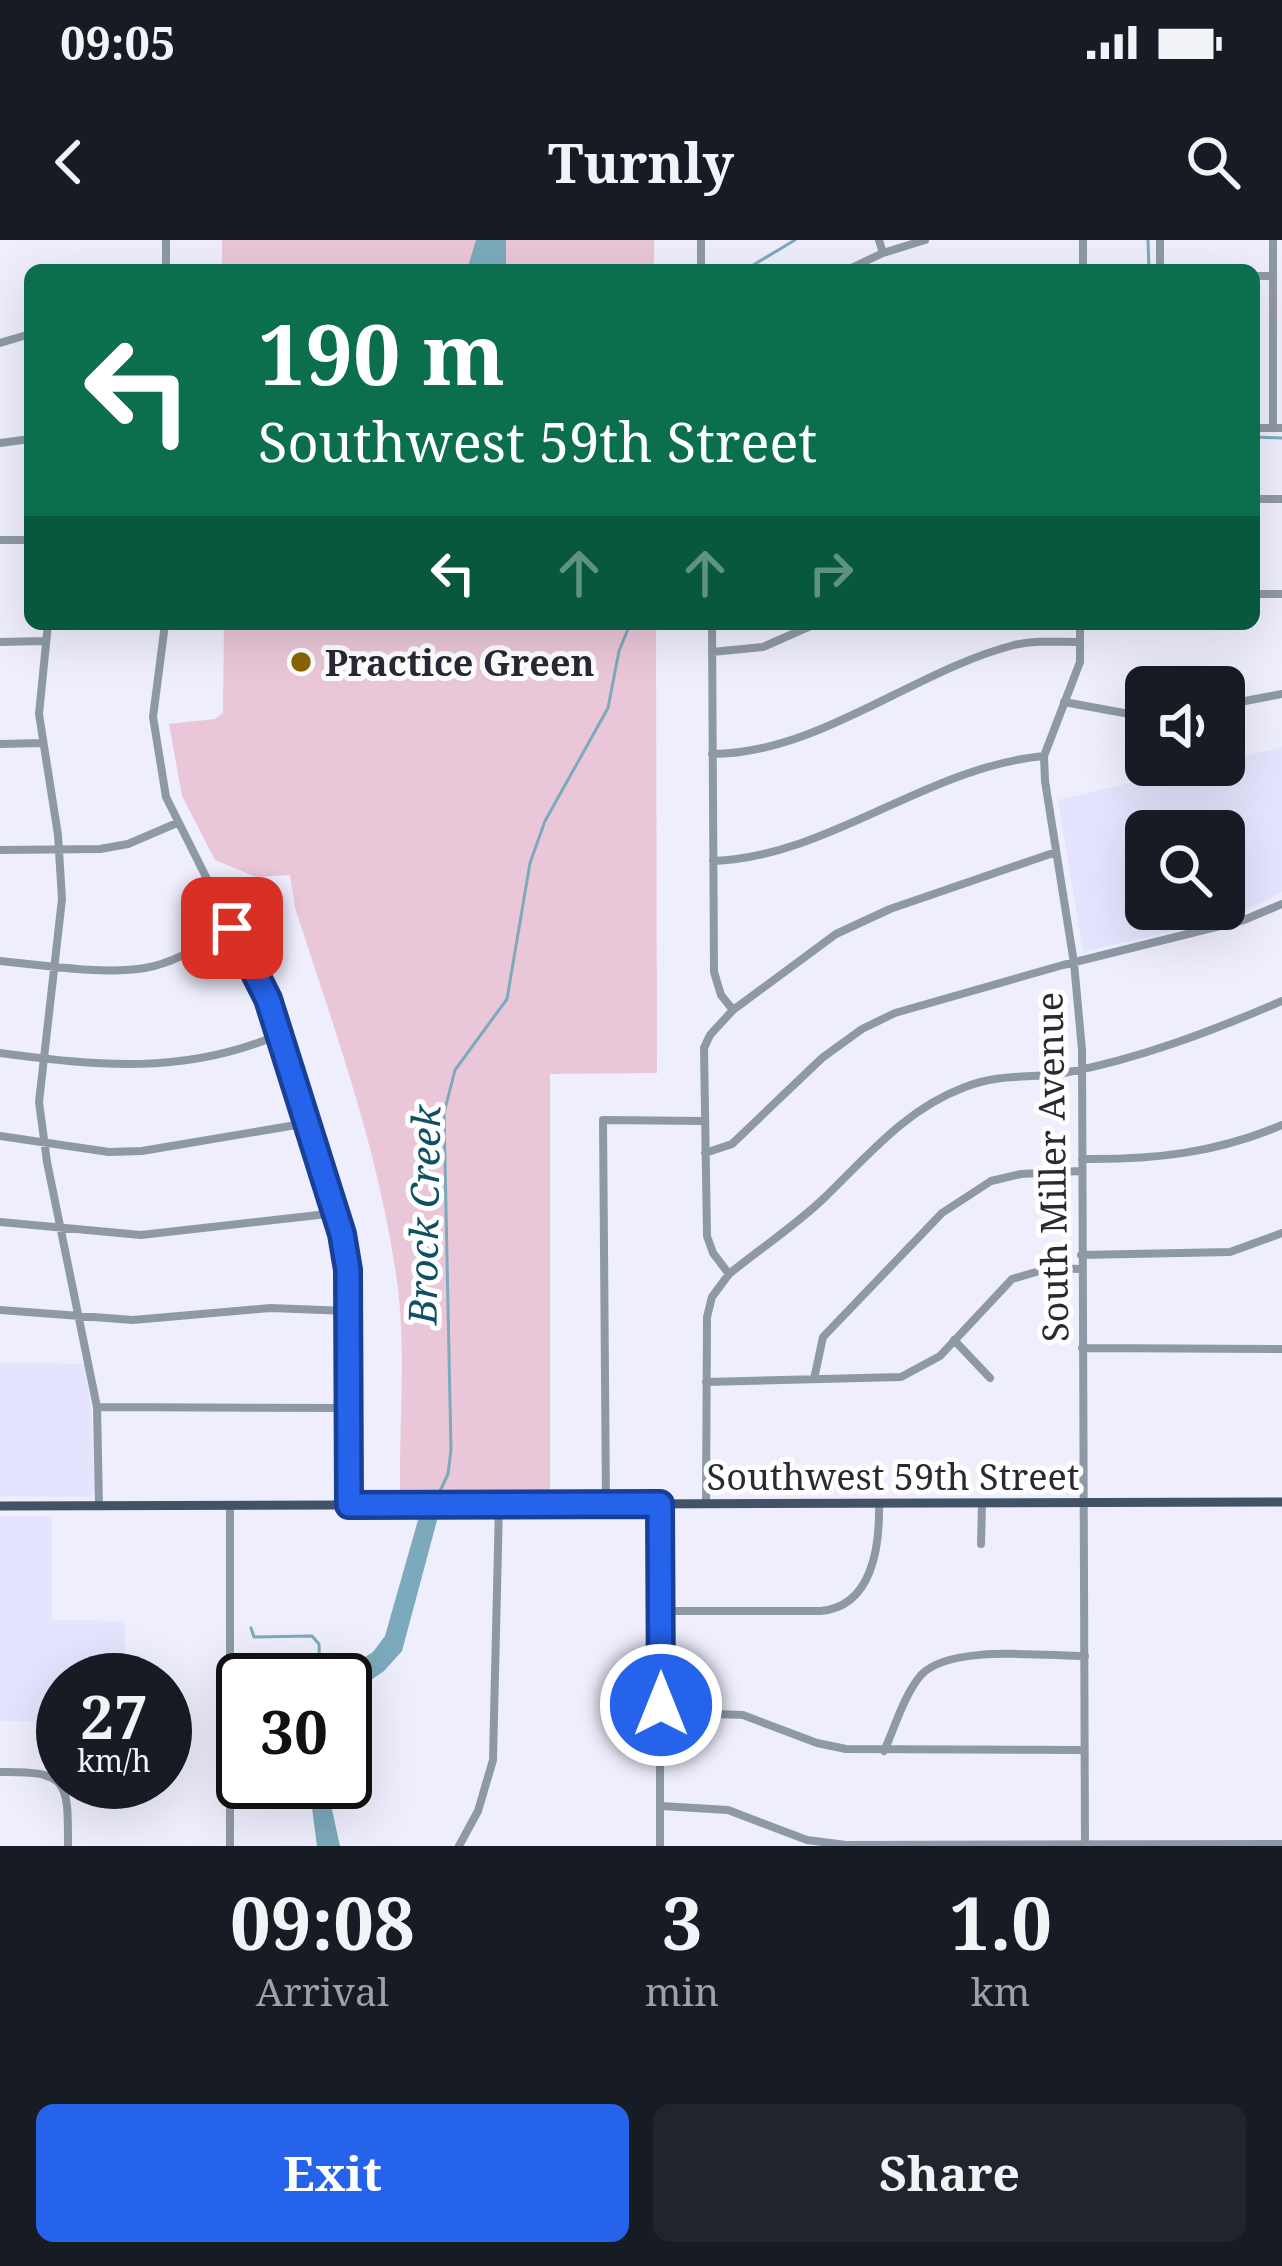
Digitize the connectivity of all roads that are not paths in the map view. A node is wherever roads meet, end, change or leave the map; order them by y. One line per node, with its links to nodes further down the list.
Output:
1 (880, 240): 4 (street)
2 (926, 240): 4 (street)
3 (1273, 240): 6 (street)
4 (883, 253): 5 (street)
5 (860, 264)
6 (1273, 276): 7 (street); 8 (street)
7 (1260, 277)
8 (1278, 302): 9 (street)
9 (1277, 428)
10 (47, 630): 15 (street)
11 (164, 630): 27 (street)
12 (712, 630): 18 (street)
13 (801, 630): 18 (street)
14 (1080, 630): 17 (street, South Miller Avenue)
15 (44, 641): 16 (street); 23 (street)
16 (0, 642)
17 (1079, 642): 21 (street, South Miller Avenue); 25 (street)
18 (712, 652): 25 (street)
19 (1282, 694): 20 (street)
20 (1245, 701)
21 (1064, 702): 22 (street); 26 (street, South Miller Avenue)
22 (1125, 713)
23 (42, 743): 24 (street); 29 (street)
24 (0, 744)
25 (712, 754): 31 (street)
26 (1044, 756): 30 (street, South Miller Avenue); 31 (street)
27 (177, 823): 29 (street); 33 (street)
28 (0, 850): 29 (street)
29 (59, 850): 36 (street)
30 (1056, 852): 35 (street, South Miller Avenue); 38 (street)
31 (713, 860): 38 (street)
32 (1282, 904): 35 (street)
33 (232, 928): 36 (street); 39 (street)
34 (0, 961): 36 (street)
35 (1074, 963): 42 (street, South Miller Avenue); 48 (street)
36 (56, 964): 41 (street)
37 (1282, 1001): 42 (street)
38 (734, 1010): 43 (street)
39 (278, 1035): 41 (street); 44 (street)
40 (0, 1053): 41 (street)
41 (42, 1059): 47 (street)
42 (1081, 1068): 49 (street, South Miller Avenue); 57 (street)
43 (704, 1121): 48 (street); 74 (street)
44 (308, 1123): 47 (street); 51 (street)
45 (1282, 1125): 49 (street)
46 (0, 1136): 47 (street)
47 (45, 1146): 53 (street)
48 (704, 1153): 57 (street)
49 (1082, 1159): 50 (street, South Miller Avenue)
50 (1080, 1171): 55 (street, South Miller Avenue); 64 (street)
51 (336, 1213): 53 (street); 59 (street)
52 (0, 1222): 53 (street)
53 (61, 1229): 60 (street)
54 (1282, 1233): 55 (street)
55 (1081, 1255): 56 (street, South Miller Avenue)
56 (1081, 1269): 61 (street); 62 (street, South Miller Avenue)
57 (729, 1274): 66 (street)
58 (0, 1310): 60 (street)
59 (348, 1311): 60 (street); 68 (street)
60 (79, 1318): 67 (street)
61 (954, 1340): 64 (street); 65 (street)
62 (1082, 1348): 63 (street); 72 (street, South Miller Avenue)
63 (1282, 1349)
64 (814, 1378): 66 (street)
65 (990, 1378)
66 (706, 1382): 76 (street)
67 (98, 1407): 68 (street); 79 (street)
68 (347, 1408): 77 (street)
69 (1282, 1502): 72 (main road, Southwest 59th Street)
70 (880, 1503): 71 (main road, Southwest 59th Street); 76 (main road, Southwest 59th Street); 82 (street)
71 (982, 1503): 72 (main road, Southwest 59th Street); 81 (street)
72 (1084, 1503): 83 (street, South Miller Avenue)
73 (499, 1504): 74 (main road, Southwest 59th Street); 77 (main road, Southwest 59th Street); 93 (street)
74 (606, 1504): 75 (main road, Southwest 59th Street)
75 (660, 1504): 76 (main road, Southwest 59th Street); 82 (street)
76 (706, 1504)
77 (349, 1505): 80 (main road, Southwest 59th Street)
78 (0, 1506): 79 (main road, Southwest 59th Street)
79 (99, 1506): 80 (main road, Southwest 59th Street)
80 (230, 1506): 92 (street)
81 (981, 1544)
82 (660, 1611): 84 (street)
83 (1084, 1656): 85 (street); 86 (street, South Miller Avenue)
84 (661, 1712): 85 (street); 88 (street)
85 (884, 1750): 86 (street)
86 (1084, 1750): 90 (street, South Miller Avenue)
87 (0, 1772): 91 (street)
88 (661, 1806): 90 (street); 94 (street)
89 (1282, 1844): 90 (street)
90 (1085, 1845)
91 (68, 1846)
92 (230, 1846)
93 (459, 1846)
94 (661, 1846)

